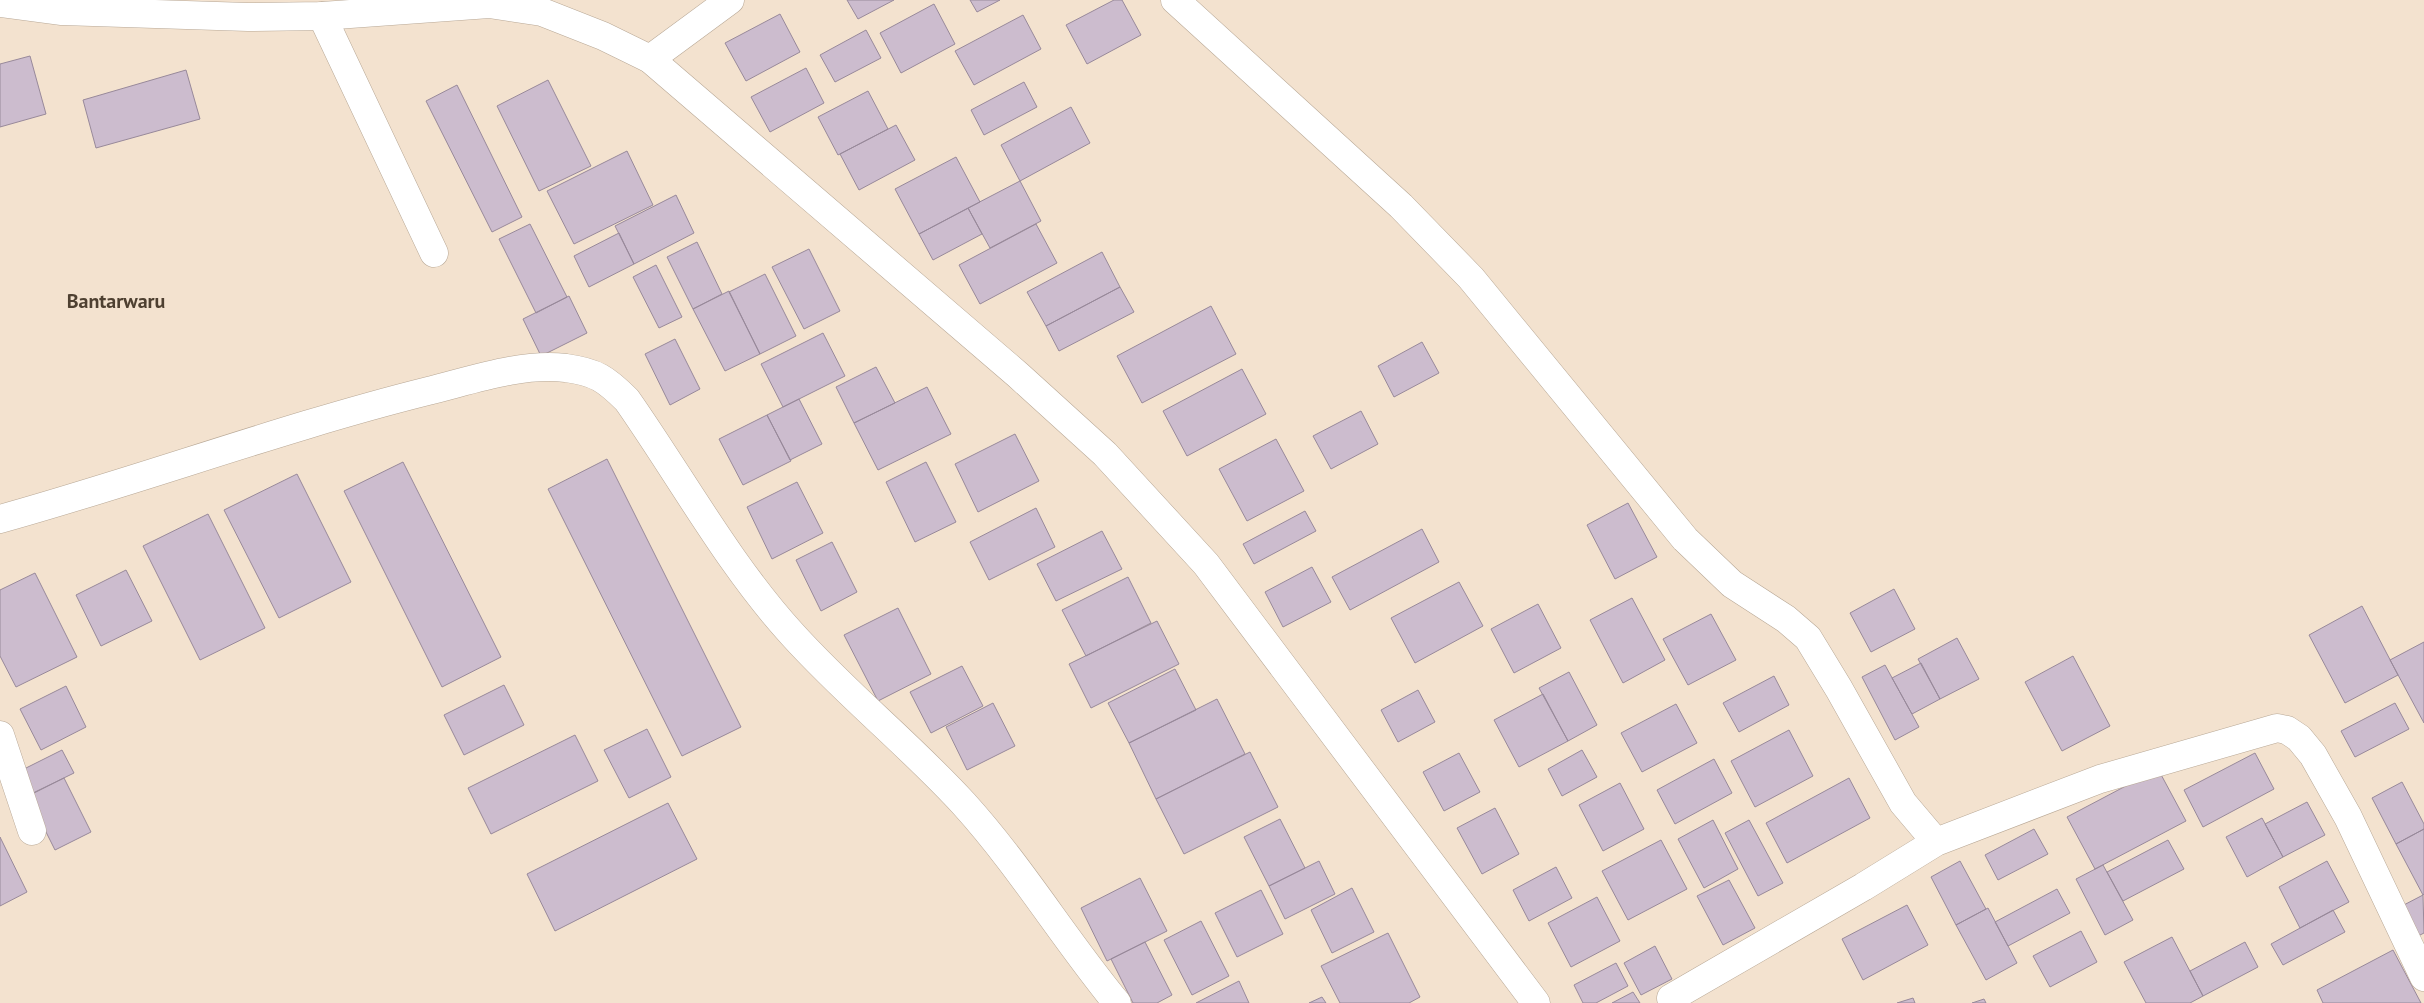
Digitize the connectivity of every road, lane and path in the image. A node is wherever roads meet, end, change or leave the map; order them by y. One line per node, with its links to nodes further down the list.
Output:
1 (730, 0): 5 (street)
2 (1175, 0): 10 (street)
3 (0, 3): 4 (street)
4 (322, 16): 5 (street); 6 (street)
5 (650, 59): 14 (street)
6 (434, 253)
7 (0, 519): 13 (street)
8 (0, 734): 9 (street)
9 (32, 832)
10 (1936, 842): 11 (street); 12 (street)
11 (2424, 977)
12 (1672, 998)
13 (1117, 1003)
14 (1536, 1003)

